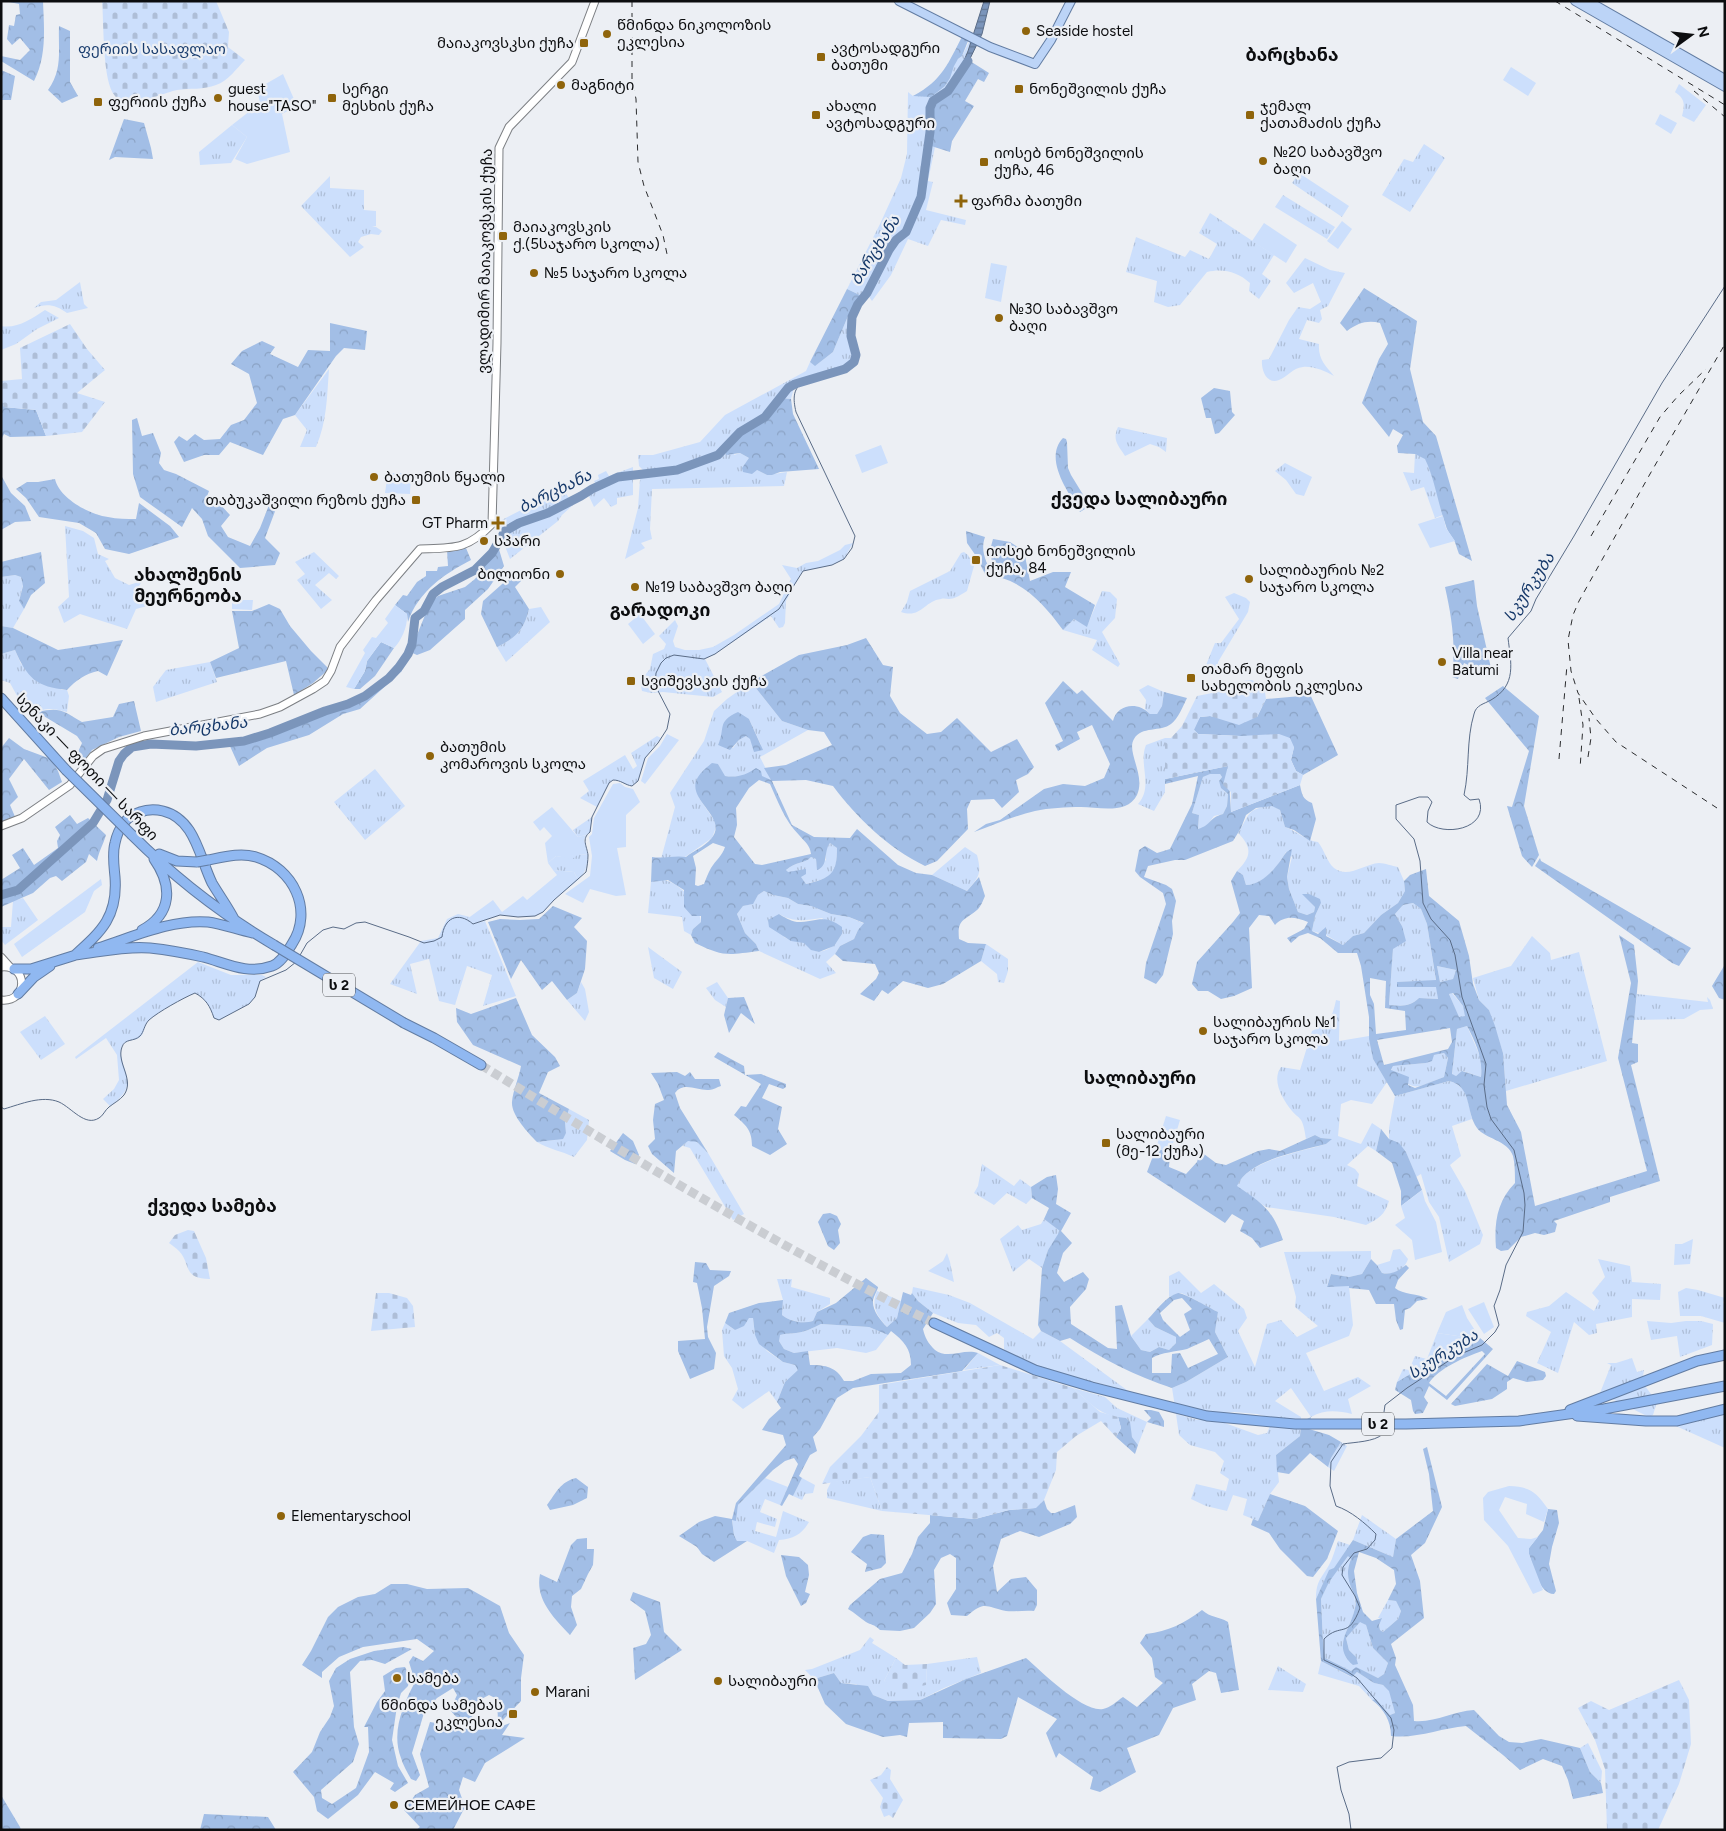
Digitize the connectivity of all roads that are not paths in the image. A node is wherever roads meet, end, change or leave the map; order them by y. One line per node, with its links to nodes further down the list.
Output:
1 (595, 1): 9 (main road, ვლადიმირ მაიაკოვსკის ქუჩა)
2 (900, 1): 5 (main road)
3 (1575, 1): 7 (main road)
4 (1588, 1): 6 (main road)
5 (1071, 2)
6 (1725, 80)
7 (1725, 87)
8 (1, 698): 10 (highway, სენაკი — ფოთი — სარფი / ს 2, bridge)
9 (1, 826)
10 (135, 838): 11 (highway, სენაკი — ფოთი — სარფი / ს 2); 15 (highway, bridge)
11 (146, 849): 12 (highway, სენაკი — ფოთი — სარფი / ს 2); 14 (highway)
12 (234, 919): 13 (highway, სენაკი — ფოთი — სარფი / ს 2); 15 (highway)
13 (253, 933): 14 (highway); 22 (highway, სენაკი — ფოთი — სარფი / ს 2, bridge)
14 (127, 938): 15 (highway)
15 (75, 955): 17 (highway)
16 (1, 957): 19 (main road)
17 (56, 962): 19 (highway); 20 (highway)
18 (1, 967): 19 (main road)
19 (12, 968): 20 (main road)
20 (18, 994): 21 (main road)
21 (1, 1000)
22 (481, 1066)
23 (934, 1323): 27 (highway, ს 2)
24 (1725, 1355): 27 (highway)
25 (1725, 1386): 27 (highway, ს 2)
26 (1725, 1409): 27 (highway)
27 (1554, 1415)

